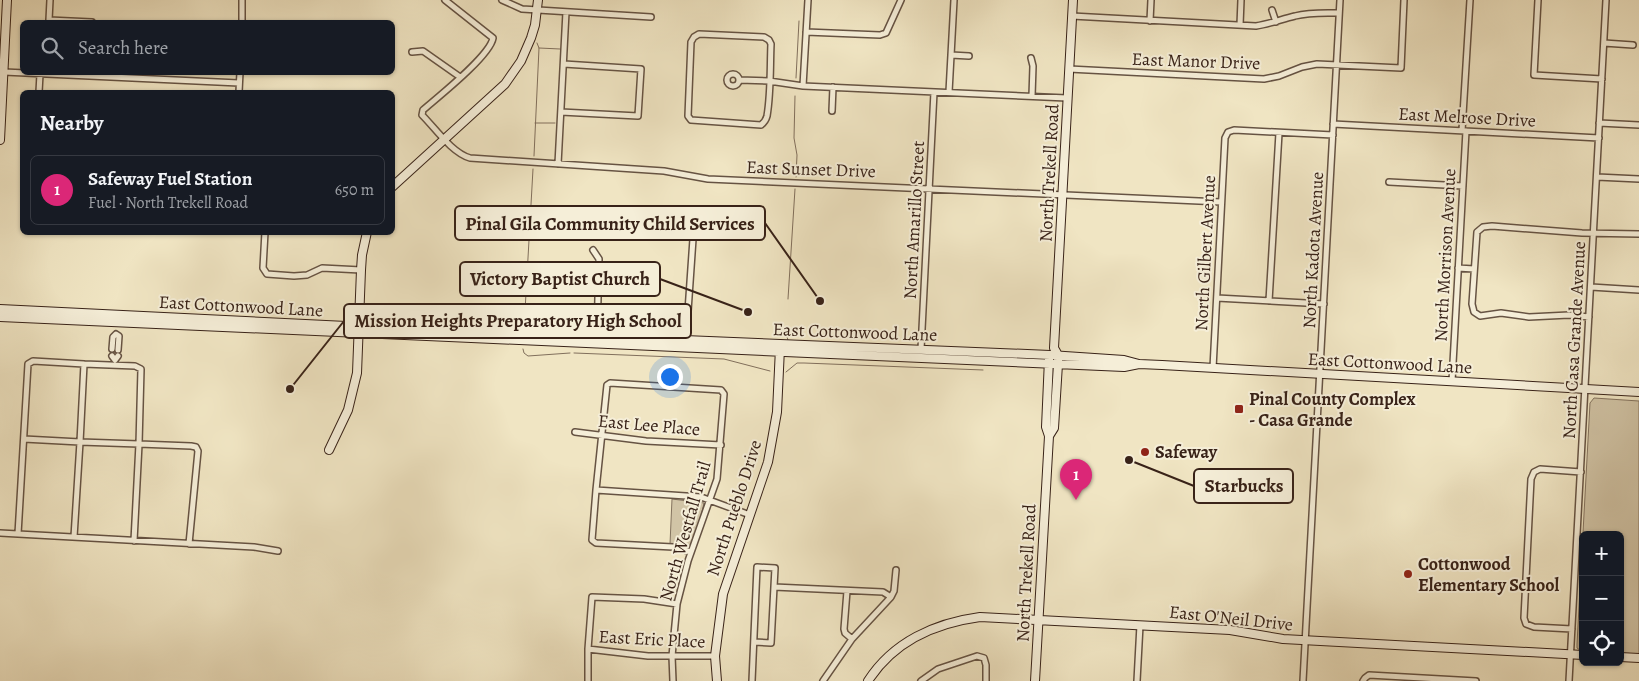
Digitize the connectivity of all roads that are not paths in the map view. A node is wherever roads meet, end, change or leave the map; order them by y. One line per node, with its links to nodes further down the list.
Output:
1 (7, 0): 39 (main road)
2 (50, 0): 24 (street)
3 (242, 0): 25 (street)
4 (445, 0): 44 (street)
5 (502, 0): 19 (street)
6 (538, 0): 19 (main road)
7 (808, 0): 29 (street)
8 (900, 0): 29 (street)
9 (954, 0): 33 (street)
10 (1073, 0): 22 (main road, North Trekell Road)
11 (1151, 0): 26 (street)
12 (1241, 0): 28 (street)
13 (1340, 0): 21 (street, North Kadota Avenue)
14 (1404, 0): 37 (street, East Manor Drive)
15 (1470, 0): 62 (street, North Morrison Avenue)
16 (1538, 0): 45 (street)
17 (1606, 0): 30 (street, North Casa Grande Avenue)
18 (1272, 10): 27 (street)
19 (536, 11): 20 (street); 66 (main road)
20 (566, 12): 23 (street); 36 (street)
21 (1339, 13): 27 (street); 37 (street, North Kadota Avenue)
22 (1072, 16): 26 (street); 38 (main road, North Trekell Road)
23 (651, 18)
24 (49, 20)
25 (242, 20)
26 (1150, 20): 28 (street)
27 (1276, 22): 28 (street)
28 (1240, 25)
29 (806, 32): 49 (street)
30 (1604, 43): 31 (street); 45 (street, North Casa Grande Avenue)
31 (1633, 45)
32 (412, 52): 44 (street)
33 (951, 55): 34 (street); 54 (street)
34 (969, 56)
35 (1031, 58): 55 (street)
36 (564, 64): 58 (street); 58 (street)
37 (1337, 64): 38 (street, East Manor Drive); 60 (street, North Kadota Avenue)
38 (1069, 69): 56 (main road, North Trekell Road)
39 (4, 72): 40 (street); 65 (main road)
40 (20, 73)
41 (40, 75): 51 (street)
42 (62, 75): 48 (street)
43 (240, 75): 48 (street)
44 (460, 77): 66 (street, East Sunset Drive)
45 (1602, 79): 59 (street, North Casa Grande Avenue)
46 (739, 80): 47 (street)
47 (769, 81): 47 (street); 49 (street)
48 (239, 83): 52 (street)
49 (803, 86): 50 (street)
50 (833, 87): 53 (street); 57 (street)
51 (39, 90)
52 (239, 90)
53 (934, 92): 54 (street); 74 (street, North Amarillo Street)
54 (949, 92): 55 (street)
55 (1032, 96): 56 (street)
56 (1068, 98): 75 (main road, North Trekell Road)
57 (832, 111)
58 (561, 112): 68 (street)
59 (1599, 123): 61 (street); 67 (street, North Casa Grande Avenue)
60 (1333, 124): 62 (street, East Melrose Drive); 64 (street, North Kadota Avenue)
61 (1639, 125)
62 (1464, 131): 67 (street, East Melrose Drive); 73 (street, North Morrison Avenue)
63 (1279, 133): 64 (street); 76 (street, North Gilbert Avenue); 89 (street)
64 (1333, 136): 90 (street, North Kadota Avenue)
65 (0, 138)
66 (444, 138): 68 (street, East Sunset Drive); 72 (main road)
67 (1599, 138): 69 (street, North Casa Grande Avenue)
68 (558, 164): 74 (street, East Sunset Drive)
69 (1596, 176): 70 (street); 77 (street, North Casa Grande Avenue)
70 (1639, 179)
71 (1389, 182): 73 (street)
72 (395, 184)
73 (1463, 186): 83 (street, North Morrison Avenue)
74 (929, 188): 75 (street, East Sunset Drive); 99 (street, North Amarillo Street)
75 (1063, 195): 76 (street, East Sunset Drive); 101 (main road, North Trekell Road)
76 (1221, 202): 88 (street, North Gilbert Avenue)
77 (1594, 232): 78 (street); 84 (street); 86 (street, North Casa Grande Avenue)
78 (1639, 234)
79 (265, 235): 85 (street)
80 (366, 235): 85 (main road)
81 (693, 239): 97 (street)
82 (593, 250): 96 (street)
83 (1458, 268): 84 (street); 110 (street, North Morrison Avenue)
84 (1474, 269): 93 (street)
85 (361, 270): 95 (main road)
86 (1591, 287): 87 (street); 93 (street, North Casa Grande Avenue)
87 (1639, 290)
88 (1217, 298): 89 (street); 108 (street, North Gilbert Avenue)
89 (1269, 301): 90 (street)
90 (1324, 304): 109 (street, North Kadota Avenue)
91 (0, 309): 95 (main road, East Cottonwood Lane)
92 (0, 317): 94 (main road, East Cottonwood Lane)
93 (1589, 317): 111 (street, North Casa Grande Avenue)
94 (117, 323): 95 (main road, East Cottonwood Lane); 102 (street)
95 (359, 330): 96 (main road, East Cottonwood Lane); 98 (main road, East Cottonwood Lane); 120 (main road)
96 (597, 336): 97 (main road, East Cottonwood Lane)
97 (686, 340): 98 (main road, East Cottonwood Lane)
98 (780, 348): 99 (main road, East Cottonwood Lane); 103 (main road, East Cottonwood Lane); 124 (main road, North Pueblo Drive)
99 (921, 349): 100 (main road, East Cottonwood Lane)
100 (956, 351): 101 (main road, East Cottonwood Lane); 103 (main road)
101 (1054, 352): 105 (main road, North Trekell Road); 106 (main road, North Trekell Road); 107 (main road, East Cottonwood Lane)
102 (115, 354): 104 (street); 118 (street)
103 (955, 360): 105 (main road, East Cottonwood Lane)
104 (84, 364): 116 (street); 117 (street)
105 (1049, 364): 106 (main road, East Cottonwood Lane); 115 (main road, North Trekell Road)
106 (1058, 364): 107 (main road, East Cottonwood Lane); 115 (main road, North Trekell Road)
107 (1139, 364): 108 (main road, East Cottonwood Lane)
108 (1213, 368): 109 (main road, East Cottonwood Lane)
109 (1320, 374): 110 (main road, East Cottonwood Lane); 141 (street, North Kadota Avenue)
110 (1452, 381): 111 (main road, East Cottonwood Lane)
111 (1585, 388): 112 (main road, East Cottonwood Lane); 121 (street, North Casa Grande Avenue)
112 (1639, 392)
113 (575, 432): 114 (street, East Lee Place)
114 (603, 435): 119 (street, East Lee Place); 119 (street, North Westfall Trail); 122 (street)
115 (1049, 436): 137 (main road, North Trekell Road)
116 (24, 439): 117 (street); 126 (street)
117 (80, 442): 118 (street); 127 (street)
118 (139, 444): 128 (street); 129 (street)
119 (721, 444): 123 (street, North Westfall Trail)
120 (329, 450)
121 (1581, 472): 139 (street, North Casa Grande Avenue); 139 (street)
122 (596, 490): 123 (street); 131 (street)
123 (709, 500): 124 (street); 131 (street, North Westfall Trail)
124 (750, 515): 146 (main road, North Pueblo Drive)
125 (0, 532): 126 (street)
126 (18, 534): 127 (street)
127 (74, 537): 128 (street)
128 (134, 541): 129 (street)
129 (189, 544): 130 (street)
130 (278, 551)
131 (691, 552): 136 (street, North Westfall Trail)
132 (896, 570): 135 (street)
133 (774, 587): 134 (street); 142 (street); 142 (street)
134 (847, 590): 135 (street); 140 (street)
135 (891, 597): 140 (street)
136 (677, 604): 143 (street); 145 (street, North Westfall Trail)
137 (1039, 620): 138 (main road, East O'Neil Drive); 156 (main road, East O'Neil Drive); 159 (main road, North Trekell Road)
138 (1140, 625): 141 (main road, East O'Neil Drive); 160 (street)
139 (1572, 629): 144 (street, North Casa Grande Avenue)
140 (852, 639): 155 (street)
141 (1306, 640): 144 (main road, East O'Neil Drive); 161 (street, North Kadota Avenue)
142 (754, 642): 154 (street)
143 (588, 649): 145 (street, East Eric Place); 151 (street)
144 (1571, 655): 147 (main road, East O'Neil Drive); 164 (street, North Casa Grande Avenue)
145 (672, 656): 146 (street, East Eric Place); 152 (street, North Westfall Trail)
146 (715, 656): 153 (main road, North Pueblo Drive)
147 (1579, 656)
148 (1624, 657): 149 (main road)
149 (1639, 658)
150 (1420, 679): 162 (street); 163 (street)
151 (588, 681)
152 (673, 681)
153 (717, 681)
154 (752, 681)
155 (822, 681)
156 (868, 681)
157 (921, 681): 158 (street)
158 (986, 681)
159 (1036, 681)
160 (1137, 681)
161 (1303, 681)
162 (1363, 681)
163 (1476, 681)
164 (1569, 681)

